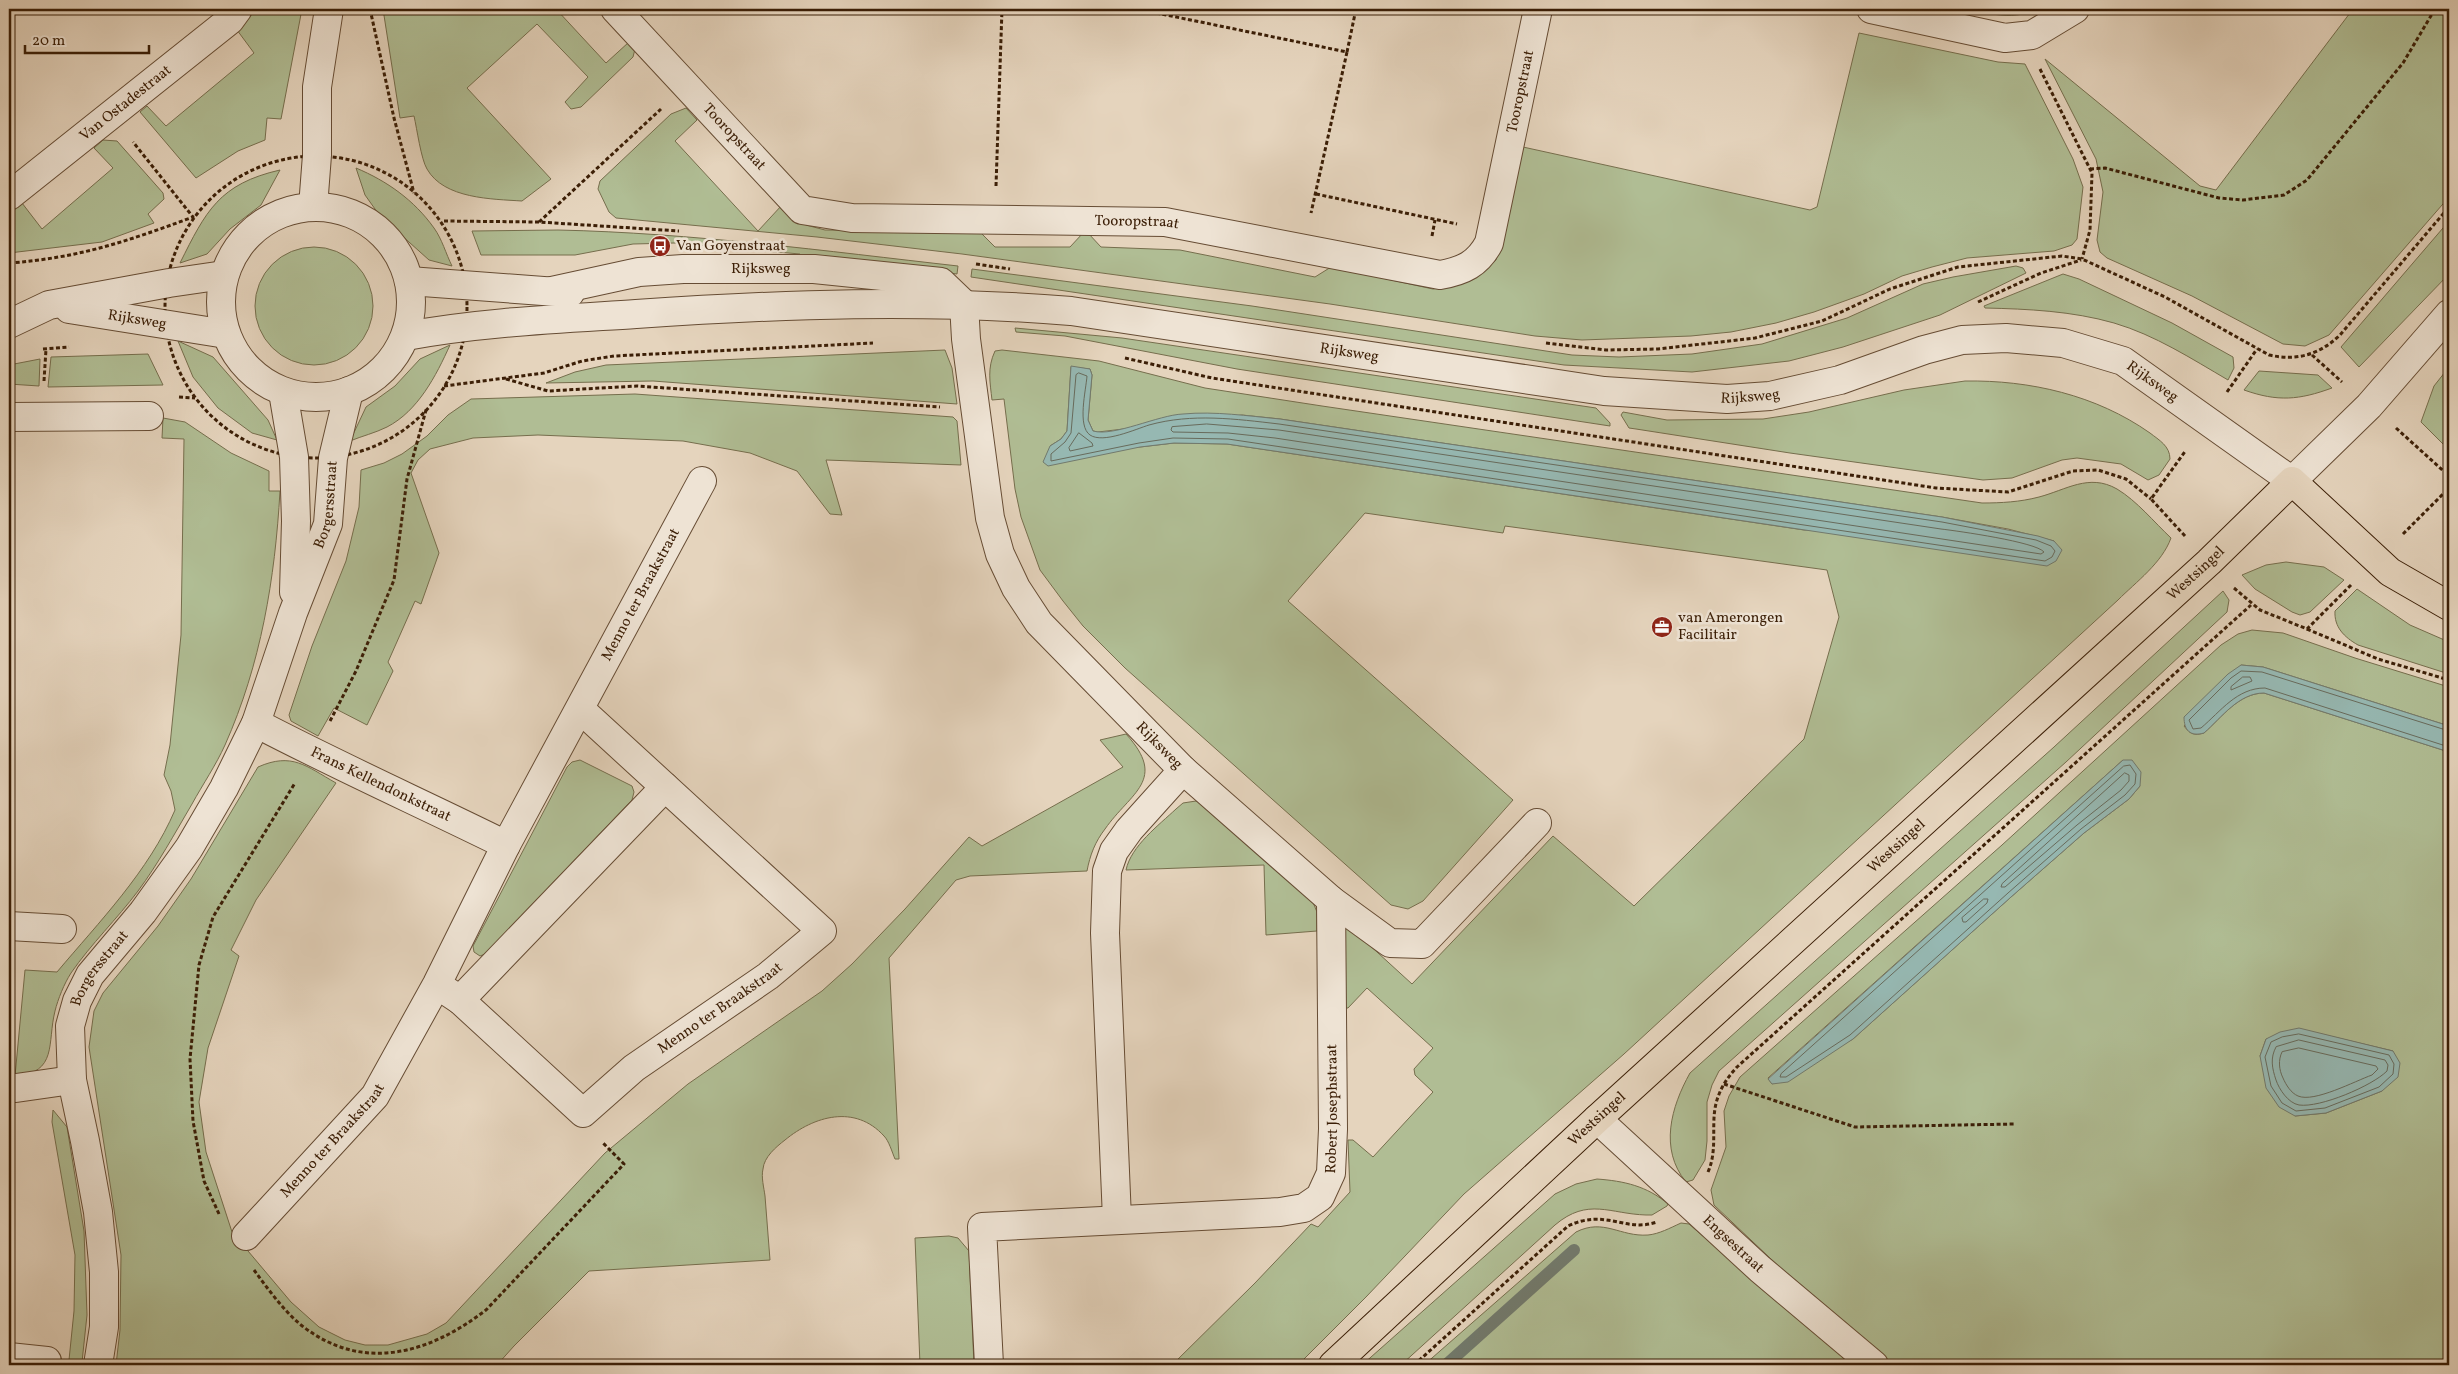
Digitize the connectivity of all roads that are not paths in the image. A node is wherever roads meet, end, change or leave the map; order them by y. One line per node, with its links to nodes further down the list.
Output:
1 (238, 9): 7 (street, Van Ostadestraat)
2 (329, 9): 8 (street)
3 (615, 9): 4 (street, Tooropstraat)
4 (1538, 9)
5 (1871, 9): 6 (street)
6 (2075, 9)
7 (9, 196)
8 (313, 207): 9 (street); 10 (street)
9 (224, 275): 14 (street, Rijksweg); 18 (street)
10 (409, 281): 11 (street, Rijksweg); 19 (street)
11 (552, 291): 12 (street, Rijksweg); 15 (street, Rijksweg)
12 (964, 304): 15 (street, Rijksweg); 25 (street, Rijksweg); 30 (street, Rijksweg)
13 (9, 305): 14 (street, Rijksweg)
14 (49, 305): 17 (street, Rijksweg); 18 (street, Rijksweg)
15 (745, 307): 19 (street, Rijksweg)
16 (2449, 314): 25 (street, Westsingel)
17 (9, 324)
18 (226, 334): 21 (street)
19 (406, 336): 20 (street)
20 (349, 391): 21 (street); 27 (street, Borgersstraat)
21 (283, 392): 27 (street, Borgersstraat)
22 (149, 416): 23 (street)
23 (9, 417)
24 (702, 481): 28 (street, Menno ter Braakstraat)
25 (2292, 482): 26 (main road, Rijksweg); 41 (main road, Westsingel)
26 (2449, 606)
27 (293, 614): 29 (street, Borgersstraat)
28 (580, 709): 31 (street, Menno ter Braakstraat); 33 (street, Menno ter Braakstraat)
29 (256, 723): 33 (street, Frans Kellendonkstraat); 39 (street, Borgersstraat)
30 (1182, 770): 34 (street, Rijksweg); 42 (street)
31 (665, 787): 38 (street); 38 (street, Menno ter Braakstraat)
32 (1538, 824): 34 (street, Rijksweg)
33 (506, 844): 37 (street, Menno ter Braakstraat)
34 (1331, 900): 42 (street, Robert Josephstraat)
35 (9, 926): 36 (street)
36 (62, 929)
37 (436, 984): 38 (street); 43 (street, Menno ter Braakstraat)
38 (460, 1000)
39 (72, 1080): 40 (street); 46 (street, Borgersstraat)
40 (9, 1087)
41 (1597, 1119): 48 (main road, Westsingel); 49 (street, Engsestraat)
42 (1117, 1219): 47 (street, Robert Josephstraat)
43 (246, 1236)
44 (9, 1357): 45 (street)
45 (47, 1361)
46 (98, 1365)
47 (989, 1365)
48 (1333, 1365)
49 (1874, 1365)

